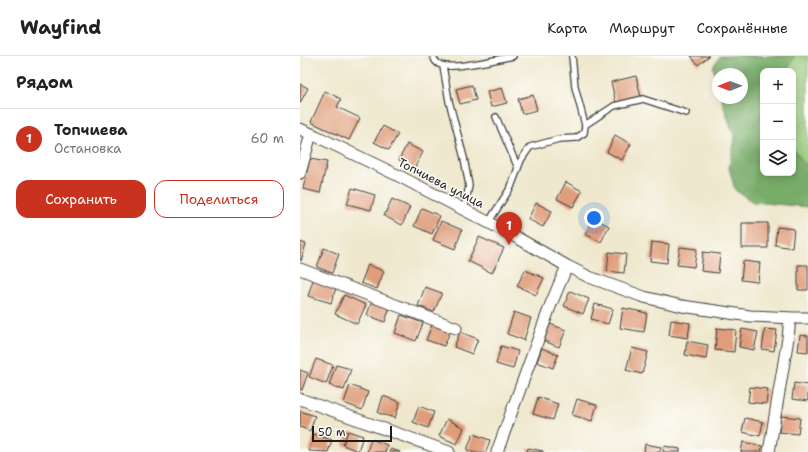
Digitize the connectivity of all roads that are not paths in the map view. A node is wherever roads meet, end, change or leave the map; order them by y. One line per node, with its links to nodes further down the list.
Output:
1 (433, 56): 4 (lane)
2 (513, 56): 4 (lane)
3 (572, 56): 7 (lane)
4 (443, 66): 12 (lane)
5 (686, 113): 7 (lane)
6 (496, 117): 10 (lane)
7 (585, 125): 10 (lane)
8 (300, 129): 9 (street, Топчиева улица)
9 (311, 134): 11 (street); 12 (street, Топчиева улица)
10 (518, 168): 13 (lane)
11 (300, 173)
12 (464, 210): 13 (street, Топчиева улица)
13 (488, 222): 14 (street, Топчиева улица)
14 (567, 266): 16 (street, Топчиева улица); 21 (street)
15 (300, 269): 18 (street)
16 (790, 318): 17 (street, Топчиева улица); 22 (street)
17 (808, 318)
18 (456, 328)
19 (300, 399): 20 (street)
20 (449, 452)
21 (497, 452)
22 (769, 452)

